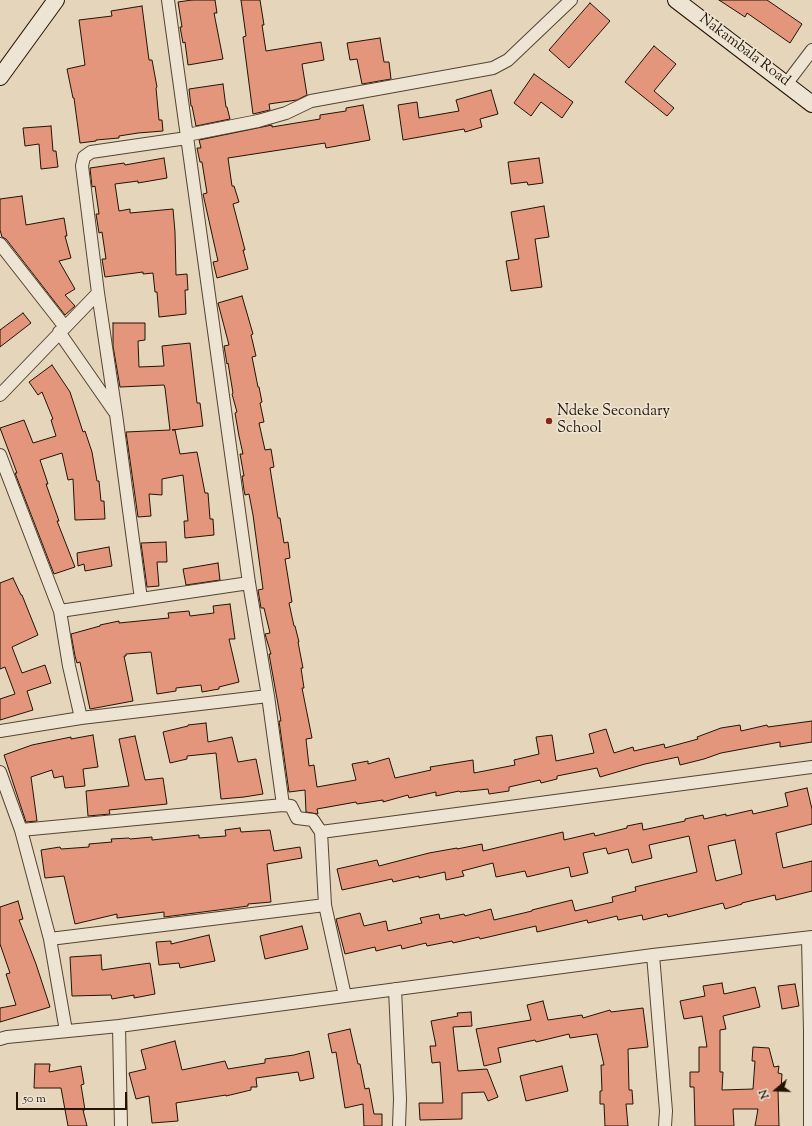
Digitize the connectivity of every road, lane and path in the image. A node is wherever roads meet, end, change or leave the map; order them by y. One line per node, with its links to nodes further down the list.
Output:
1 (56, 0): 6 (main road)
2 (168, 0): 9 (street)
3 (571, 0): 9 (street)
4 (676, 0): 7 (main road, Nakambala Road)
5 (812, 50): 7 (street)
6 (0, 77)
7 (787, 83): 8 (main road, Nakambala Road)
8 (812, 104)
9 (187, 137): 11 (street); 16 (street)
10 (0, 244): 12 (street)
11 (98, 293): 12 (street); 14 (street)
12 (62, 330): 13 (street); 14 (street)
13 (0, 395)
14 (116, 414): 17 (street)
15 (0, 455): 18 (street)
16 (248, 583): 17 (street); 19 (street)
17 (141, 599): 18 (street)
18 (60, 611): 20 (street)
19 (268, 696): 20 (street); 24 (street)
20 (81, 718): 21 (street)
21 (0, 731)
22 (812, 767): 26 (street)
23 (0, 772): 25 (street)
24 (283, 805): 25 (street); 26 (street)
25 (21, 830): 29 (street)
26 (321, 832): 27 (street)
27 (325, 905): 29 (street); 32 (street)
28 (810, 937): 30 (street); 39 (street)
29 (50, 939): 34 (street)
30 (653, 955): 31 (street); 38 (street)
31 (395, 989): 32 (street); 37 (street)
32 (345, 996): 33 (street)
33 (119, 1026): 34 (street); 36 (street)
34 (66, 1031): 35 (street)
35 (0, 1039)
36 (121, 1126)
37 (399, 1126)
38 (665, 1126)
39 (810, 1126)

